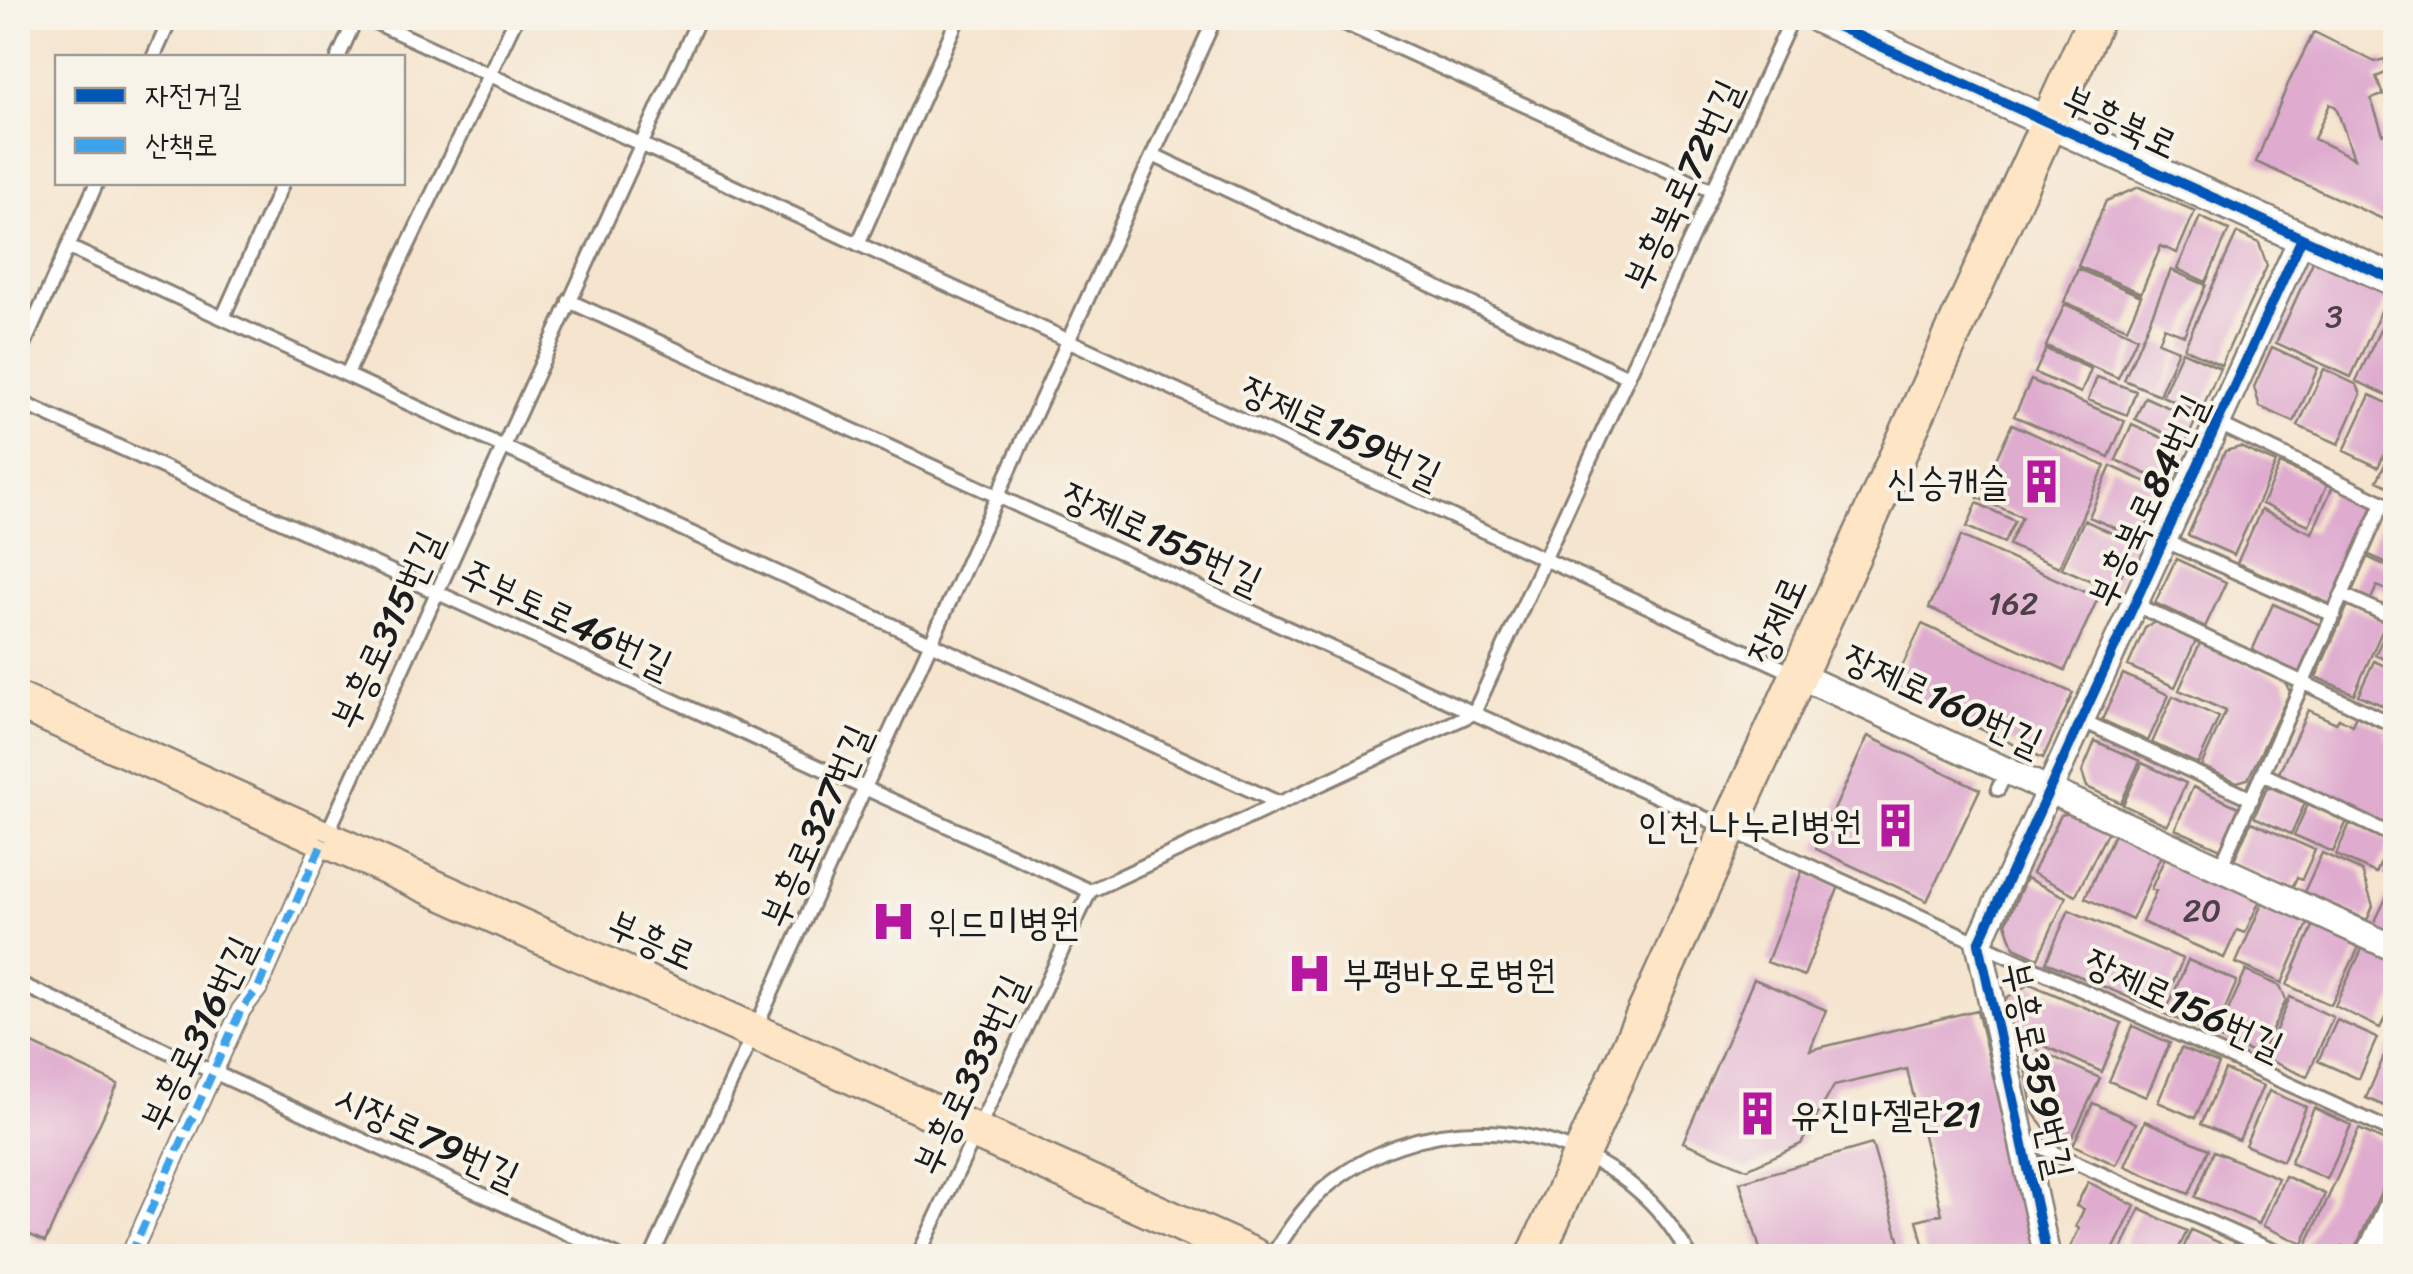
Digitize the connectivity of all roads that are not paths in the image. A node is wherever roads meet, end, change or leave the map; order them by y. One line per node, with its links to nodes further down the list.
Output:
1 (171, 18): 12 (lane)
2 (356, 18): 13 (lane)
3 (366, 18): 14 (lane, 장제로159번길)
4 (516, 18): 14 (lane)
5 (698, 18): 16 (lane, 부흥로315번길)
6 (958, 18): 22 (lane)
7 (1215, 18): 17 (lane, 부흥로327번길)
8 (1333, 18): 20 (lane)
9 (1792, 18): 20 (lane, 부흥북로72번길)
10 (1820, 18): 15 (street, 부흥북로)
11 (2096, 18): 15 (main road, 장제로)
12 (154, 55)
13 (339, 55)
14 (490, 75): 16 (lane, 장제로159번길); 29 (lane)
15 (2048, 122): 21 (street, 부흥북로); 44 (main road, 장제로)
16 (641, 144): 22 (lane, 장제로159번길); 25 (lane, 부흥로315번길)
17 (1153, 154): 27 (lane, 부흥로327번길); 30 (lane)
18 (95, 185): 23 (lane)
19 (281, 185): 26 (lane)
20 (1713, 190): 30 (lane, 부흥북로72번길)
21 (2302, 238): 24 (street, 부흥북로); 32 (street, 부흥북로84번길)
22 (858, 244): 27 (lane, 장제로159번길)
23 (68, 246): 26 (lane); 28 (lane)
24 (2396, 281)
25 (570, 300): 33 (lane, 부흥로315번길); 34 (lane, 장제로155번길)
26 (223, 317): 29 (lane)
27 (1069, 340): 34 (lane, 부흥로327번길); 37 (lane, 장제로159번길)
28 (18, 358)
29 (348, 374): 33 (lane)
30 (1628, 377): 37 (lane, 부흥북로72번길)
31 (18, 401): 38 (lane, 주부토로46번길)
32 (2217, 423): 35 (lane, 부흥북로84번길); 36 (street, 부흥북로84번길)
33 (504, 446): 38 (lane, 부흥로315번길); 43 (lane)
34 (998, 496): 43 (lane, 부흥로327번길); 47 (lane, 장제로155번길)
35 (2390, 506): 39 (lane)
36 (2163, 540): 40 (street, 부흥북로84번길); 41 (lane)
37 (1545, 558): 44 (lane, 장제로159번길); 47 (lane)
38 (437, 593): 51 (lane, 주부토로46번길); 57 (lane, 부흥로315번길)
39 (2343, 595): 41 (lane); 42 (lane)
40 (2134, 604): 45 (lane, 부흥북로84번길); 48 (street, 부흥북로84번길)
41 (2334, 616): 45 (lane)
42 (2396, 619)
43 (931, 643): 51 (lane, 부흥로327번길); 54 (lane)
44 (1798, 675): 52 (street, 장제로160번길); 55 (main road, 장제로)
45 (2304, 683): 49 (lane, 부흥북로84번길); 50 (lane)
46 (18, 702): 57 (main road, 부흥로)
47 (1474, 713): 54 (lane); 55 (lane, 장제로155번길)
48 (2081, 720): 52 (street, 부흥북로84번길); 53 (lane)
49 (2396, 726)
50 (2262, 774): 53 (lane); 56 (lane)
51 (866, 788): 59 (lane, 주부토로46번길); 63 (lane, 부흥로327번길)
52 (2049, 790): 58 (street, 장제로160번길); 60 (street, 부흥로359번길)
53 (2252, 798): 58 (lane)
54 (1280, 803): 59 (lane)
55 (1729, 829): 60 (lane, 장제로156번길); 68 (main road, 장제로)
56 (2396, 837)
57 (324, 839): 63 (main road, 부흥로); 64 (street, 부흥로316번길)
58 (2220, 868): 61 (street, 장제로160번길)
59 (1090, 891): 65 (lane, 부흥로333번길)
60 (1980, 944): 66 (lane, 장제로156번길); 67 (street, 부흥로359번길)
61 (2396, 949)
62 (18, 983): 64 (lane, 시장로79번길)
63 (755, 1033): 65 (main road, 부흥로); 72 (lane, 부흥로327번길)
64 (212, 1072): 70 (street, 부흥로316번길); 71 (lane, 시장로79번길)
65 (976, 1132): 73 (lane, 부흥로333번길); 74 (main road, 부흥로)
66 (2396, 1134)
67 (2023, 1139): 78 (street, 부흥로359번길); 79 (lane, 부흥로359번길)
68 (1582, 1154): 75 (lane); 76 (main road, 장제로); 77 (lane)
69 (2396, 1198): 80 (street)
70 (130, 1256)
71 (617, 1256)
72 (652, 1256)
73 (918, 1256)
74 (1252, 1256)
75 (1272, 1256)
76 (1535, 1256)
77 (1690, 1256)
78 (2046, 1256)
79 (2285, 1256)
80 (2368, 1256)

